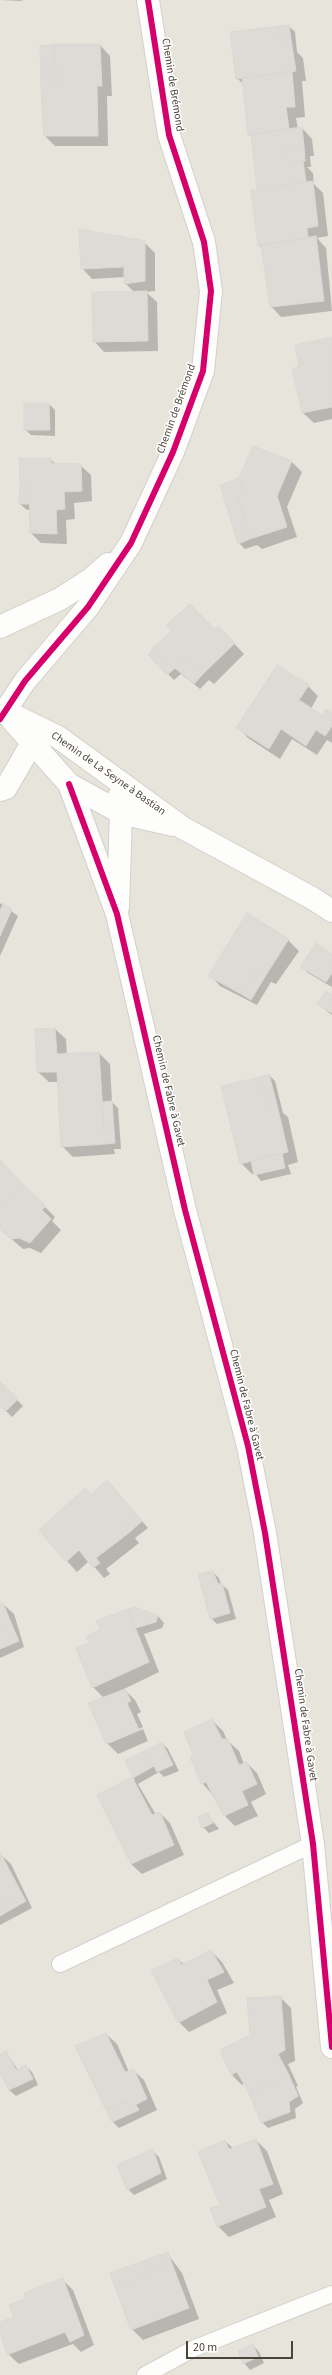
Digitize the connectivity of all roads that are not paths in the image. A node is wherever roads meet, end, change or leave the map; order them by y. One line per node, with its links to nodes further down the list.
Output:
1 (148, 0): 2 (street, Chemin de Brémond)
2 (131, 543): 3 (street, Chemin de Brémond); 4 (street, Chemin de Brémond)
3 (0, 627)
4 (2, 712): 5 (street, Chemin de La Seyne à Bastian)
5 (31, 733): 6 (street, Chemin de La Seyne à Bastian); 7 (street, Chemin de La Seyne à Bastian); 8 (street, Chemin de La Seyne à Bastian)
6 (114, 777): 9 (street, Chemin de Fabre à Gavet); 10 (street, Chemin de La Seyne à Bastian)
7 (69, 784): 9 (street, Chemin de La Seyne à Bastian); 12 (street, Chemin de Fabre à Gavet)
8 (0, 790)
9 (121, 812): 10 (street, Chemin de La Seyne à Bastian); 12 (street, Chemin de Fabre à Gavet)
10 (183, 828): 11 (street, Chemin de La Seyne à Bastian)
11 (332, 911)
12 (117, 914): 13 (street, Chemin de Fabre à Gavet)
13 (313, 1844): 14 (lane); 15 (street, Chemin de Fabre à Gavet)
14 (60, 1964)
15 (332, 2047)
16 (332, 2294): 17 (lane)
17 (145, 2375)

